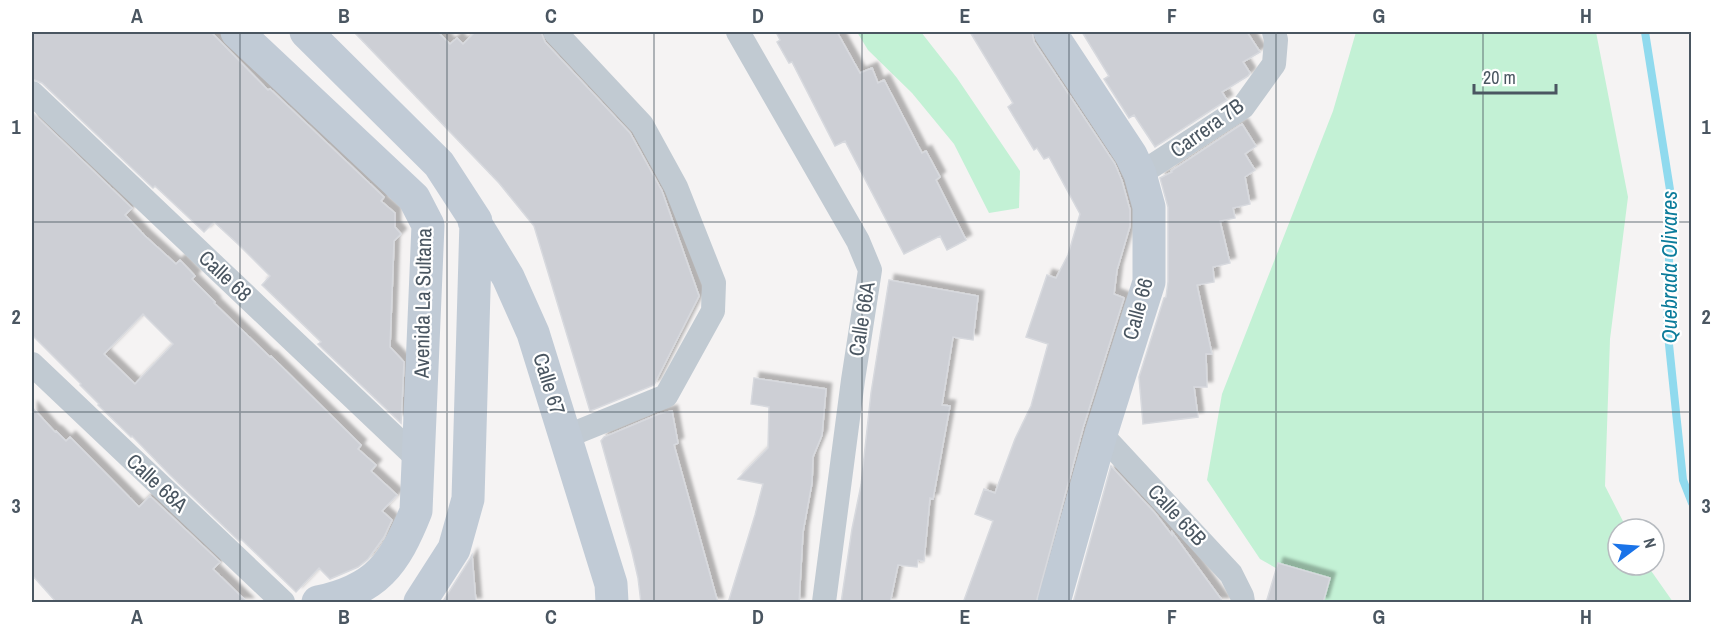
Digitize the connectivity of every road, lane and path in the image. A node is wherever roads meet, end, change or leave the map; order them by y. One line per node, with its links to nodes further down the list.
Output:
1 (237, 32): 10 (street, Avenida La Sultana)
2 (306, 32): 9 (street)
3 (555, 32): 13 (street)
4 (738, 32): 19 (street, Calle 66A)
5 (1050, 32): 8 (street, Calle 66)
6 (1275, 36): 8 (street, Carrera 7B)
7 (32, 93): 14 (street, Calle 68)
8 (1140, 174): 12 (street, Calle 66)
9 (476, 221): 10 (street); 13 (street, Calle 67); 17 (street)
10 (428, 225): 14 (street, Avenida La Sultana)
11 (32, 364): 15 (street, Calle 68A)
12 (1101, 434): 20 (street, Calle 66); 21 (street, Calle 65B)
13 (565, 437): 18 (street, Calle 67)
14 (418, 459): 16 (street, Avenida La Sultana)
15 (283, 603)
16 (318, 603)
17 (420, 603)
18 (612, 603)
19 (824, 603)
20 (1054, 603)
21 (1243, 603)

